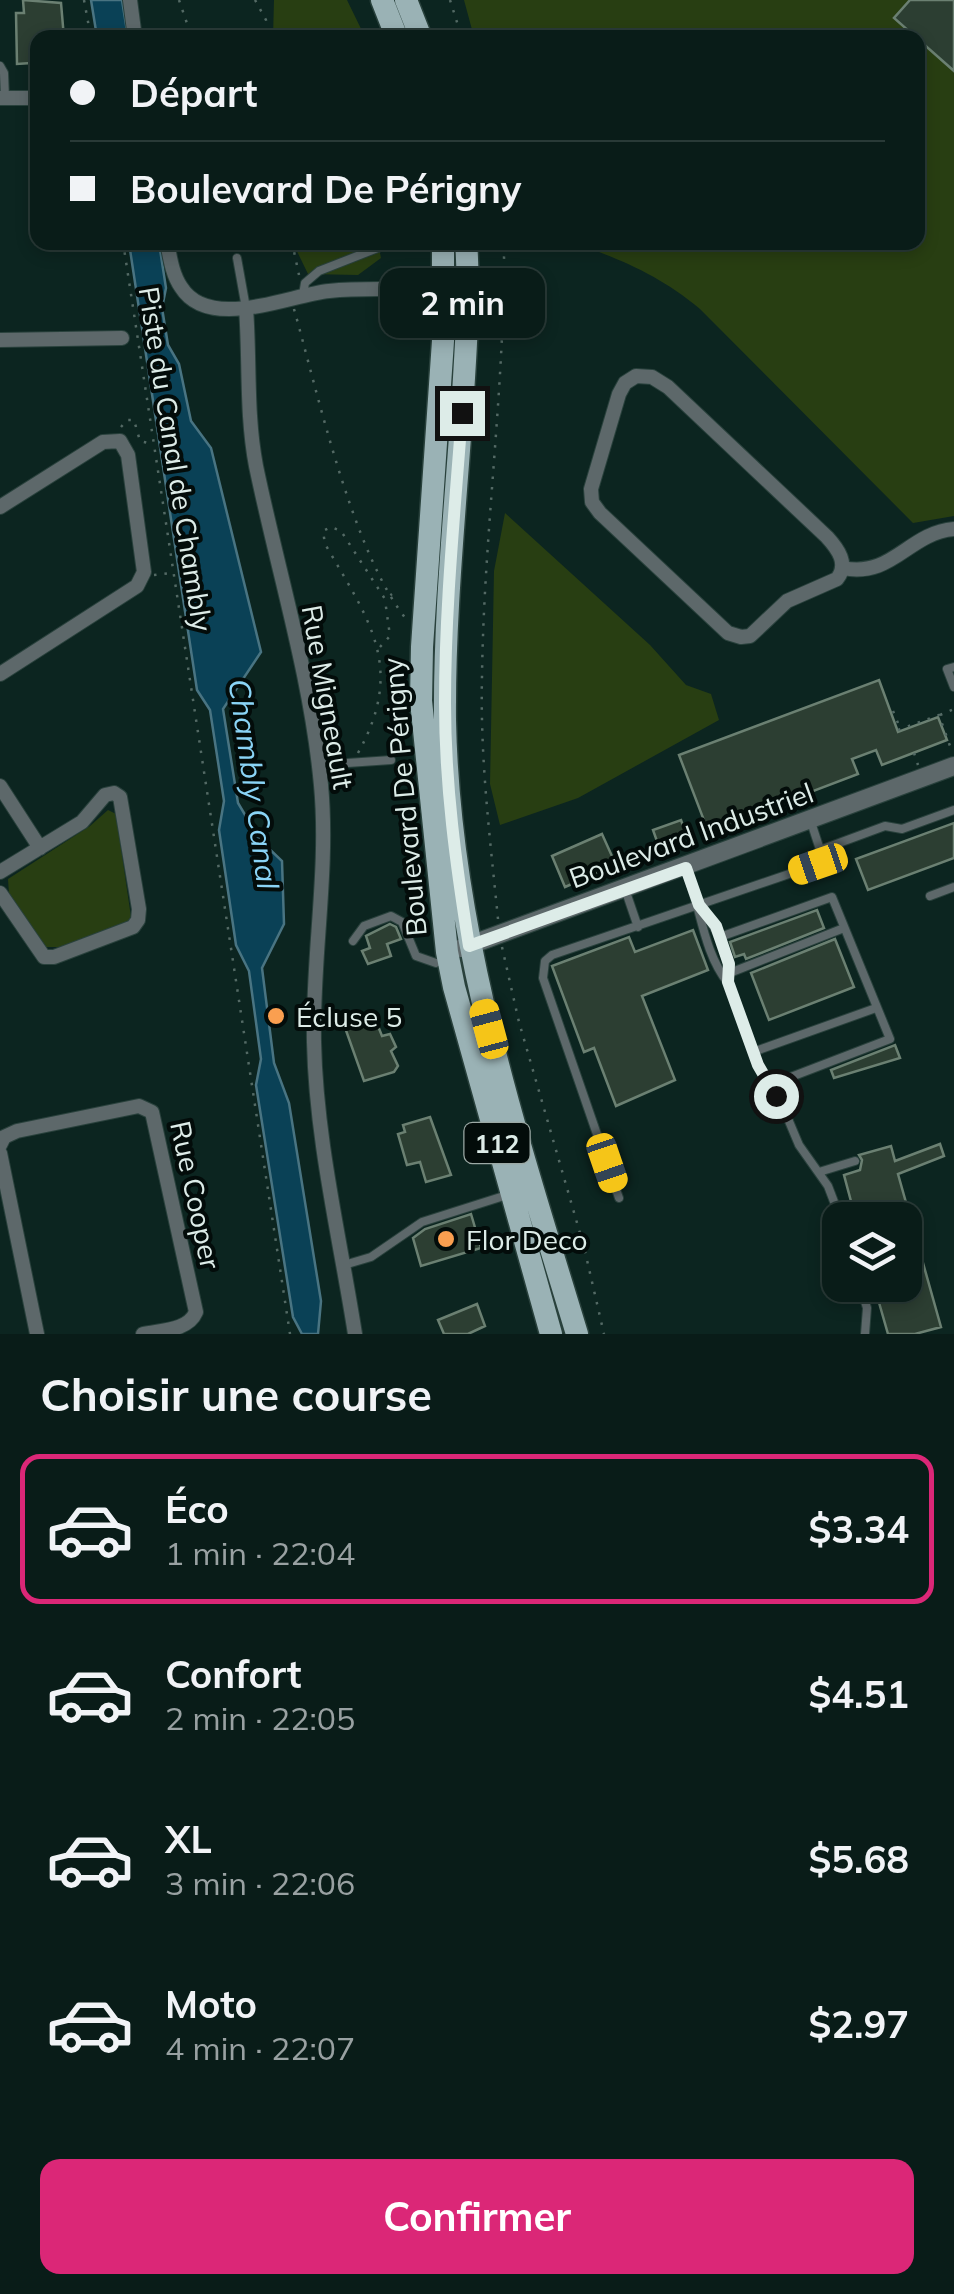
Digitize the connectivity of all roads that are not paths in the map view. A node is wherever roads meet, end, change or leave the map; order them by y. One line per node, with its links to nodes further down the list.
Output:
1 (130, 0): 4 (street)
2 (382, 0): 5 (main road)
3 (406, 0): 6 (main road)
4 (135, 30)
5 (395, 30)
6 (419, 30)
7 (0, 66): 8 (lane)
8 (2, 98): 9 (street)
9 (30, 98)
10 (169, 250): 17 (street)
11 (372, 250): 16 (lane)
12 (445, 250): 15 (main road, Boulevard De Périgny / 112)
13 (464, 250): 15 (main road, Boulevard De Périgny / 112)
14 (237, 258): 17 (lane)
15 (456, 291): 16 (street); 45 (main road, Boulevard De Périgny / 112)
16 (299, 293): 17 (street)
17 (246, 308): 27 (street, Rue Migneault)
18 (122, 338): 19 (street)
19 (0, 340)
20 (0, 507): 24 (street)
21 (954, 529): 22 (street)
22 (843, 568): 22 (street)
23 (954, 667): 25 (lane)
24 (0, 674)
25 (954, 687)
26 (391, 760): 27 (lane)
27 (318, 765): 56 (street, Rue Migneault)
28 (954, 766): 31 (street, Boulevard Industriel)
29 (0, 786): 32 (street)
30 (954, 810): 33 (lane)
31 (810, 820): 33 (lane); 34 (street, Boulevard Industriel)
32 (40, 848): 35 (street); 38 (street)
33 (820, 850): 40 (lane)
34 (686, 868): 37 (street, Boulevard Industriel); 40 (lane)
35 (0, 872)
36 (954, 888): 39 (lane)
37 (625, 890): 41 (lane); 45 (street, Boulevard Industriel)
38 (0, 893)
39 (930, 896)
40 (699, 905): 41 (lane); 43 (lane); 46 (lane)
41 (638, 928): 54 (lane)
42 (844, 928): 43 (lane); 46 (lane); 47 (lane)
43 (720, 937): 46 (lane)
44 (353, 941): 45 (lane)
45 (450, 954): 53 (main road, Boulevard De Périgny / 112); 62 (main road, Boulevard De Périgny / 112)
46 (727, 977): 48 (lane)
47 (876, 1008): 48 (lane); 49 (lane)
48 (754, 1052): 49 (lane)
49 (770, 1085): 52 (lane)
50 (0, 1149): 58 (street, Rue Cooper); 59 (street, Rue Cooper)
51 (855, 1162): 52 (lane)
52 (819, 1172): 55 (lane)
53 (512, 1194): 56 (lane); 61 (main road, Boulevard De Périgny / 112)
54 (619, 1198)
55 (833, 1202)
56 (344, 1265): 60 (street, Rue Migneault)
57 (865, 1302): 63 (lane)
58 (38, 1334)
59 (143, 1334)
60 (355, 1334)
61 (550, 1334)
62 (577, 1334)
63 (865, 1334)

